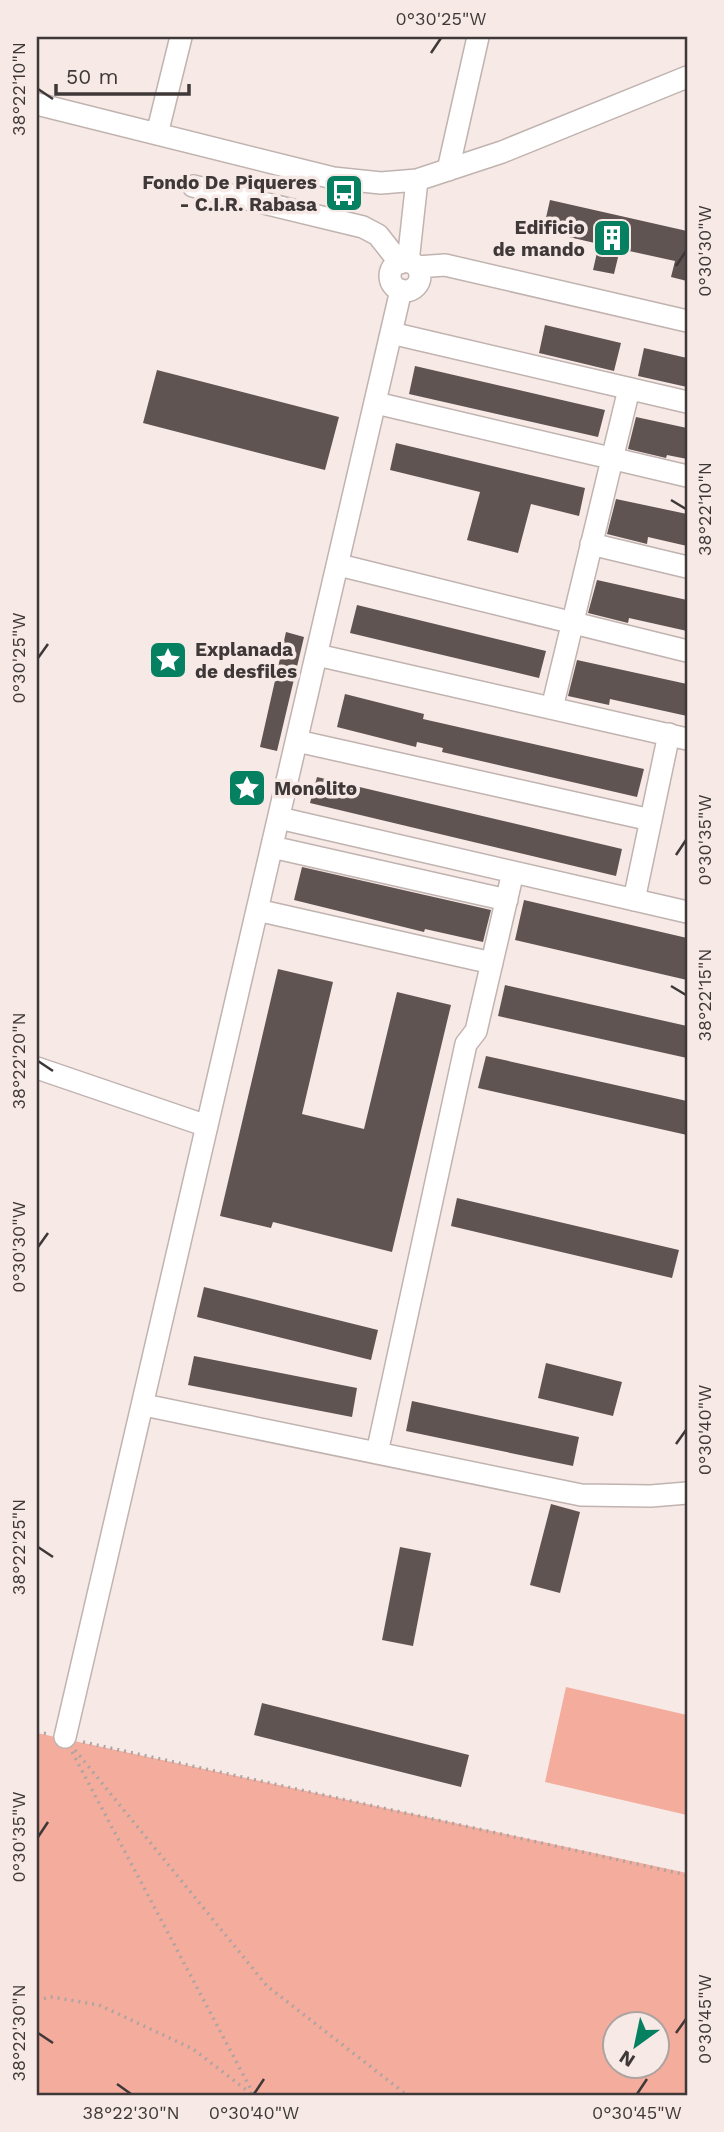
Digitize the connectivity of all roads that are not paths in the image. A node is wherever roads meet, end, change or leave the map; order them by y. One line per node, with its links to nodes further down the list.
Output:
1 (181, 37): 5 (street)
2 (478, 37): 6 (street)
3 (687, 77): 6 (street)
4 (37, 104): 5 (street)
5 (157, 134): 7 (street)
6 (448, 170): 7 (street)
7 (417, 180): 9 (street)
8 (193, 186): 9 (street)
9 (408, 264): 10 (street); 11 (street)
10 (687, 321)
11 (391, 333): 12 (street); 14 (street)
12 (629, 389): 13 (street); 15 (street)
13 (687, 402)
14 (376, 403): 15 (street); 18 (street)
15 (611, 458): 16 (street); 17 (street)
16 (687, 476)
17 (591, 544): 19 (street); 20 (street)
18 (339, 565): 20 (street); 22 (street)
19 (687, 567)
20 (572, 624): 21 (street); 23 (street)
21 (687, 651)
22 (317, 655): 23 (street); 25 (street)
23 (552, 708): 24 (street)
24 (678, 736): 27 (street)
25 (297, 741): 26 (street); 27 (street)
26 (279, 818): 28 (street); 29 (street)
27 (651, 820): 31 (street)
28 (272, 847): 30 (street); 32 (street)
29 (513, 872): 30 (street); 31 (street)
30 (507, 900): 34 (street)
31 (634, 900): 33 (street)
32 (257, 910): 34 (street); 36 (street)
33 (687, 912)
34 (492, 963): 38 (street)
35 (37, 1068): 36 (street)
36 (207, 1126): 37 (street)
37 (144, 1405): 38 (street); 40 (street)
38 (377, 1453): 39 (street)
39 (687, 1493)
40 (65, 1737)

